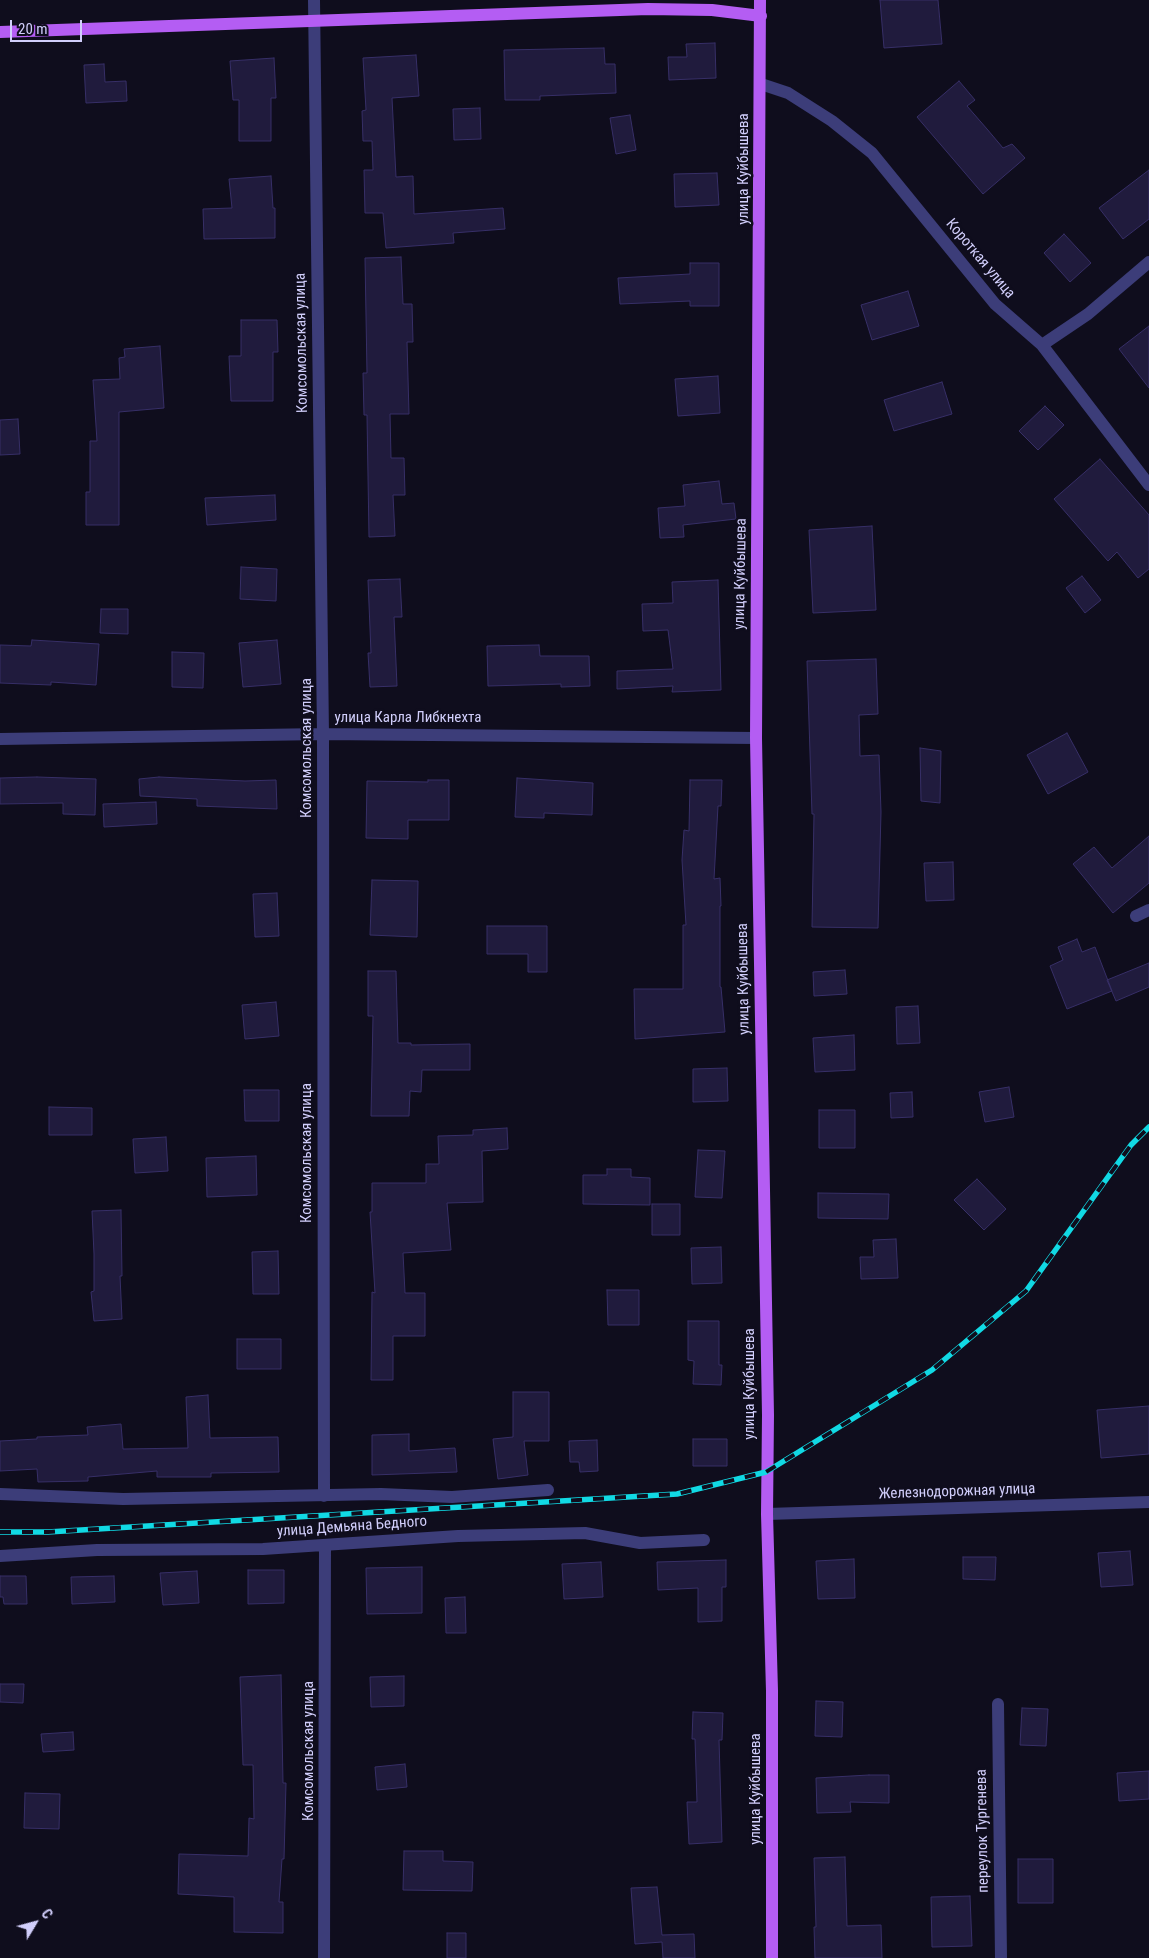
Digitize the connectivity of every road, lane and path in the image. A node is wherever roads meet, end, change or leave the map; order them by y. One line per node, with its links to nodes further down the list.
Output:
1 (314, 0): 4 (street, Комсомольская улица)
2 (760, 0): 3 (main road, улица Куйбышева)
3 (761, 16): 4 (main road); 6 (main road, улица Куйбышева)
4 (315, 20): 5 (main road); 10 (street, Комсомольская улица)
5 (0, 32)
6 (761, 84): 8 (street, Короткая улица); 11 (main road, улица Куйбышева)
7 (1149, 262): 8 (street)
8 (1042, 345): 9 (street, Короткая улица)
9 (1149, 485)
10 (323, 734): 11 (street, улица Карла Либкнехта); 12 (street, улица Карла Либкнехта); 17 (street, Комсомольская улица)
11 (756, 738): 19 (main road, улица Куйбышева)
12 (0, 739)
13 (1149, 910): 14 (street)
14 (1136, 916)
15 (548, 1490): 17 (street)
16 (0, 1494): 17 (street)
17 (324, 1496)
18 (1149, 1502): 19 (street, Железнодорожная улица)
19 (767, 1514): 25 (main road, улица Куйбышева)
20 (704, 1540): 21 (street, улица Демьяна Бедного)
21 (325, 1545): 22 (street, улица Демьяна Бедного); 24 (street, Комсомольская улица)
22 (0, 1556)
23 (998, 1704): 26 (street, переулок Тургенева)
24 (324, 1958)
25 (772, 1958)
26 (1001, 1958)

